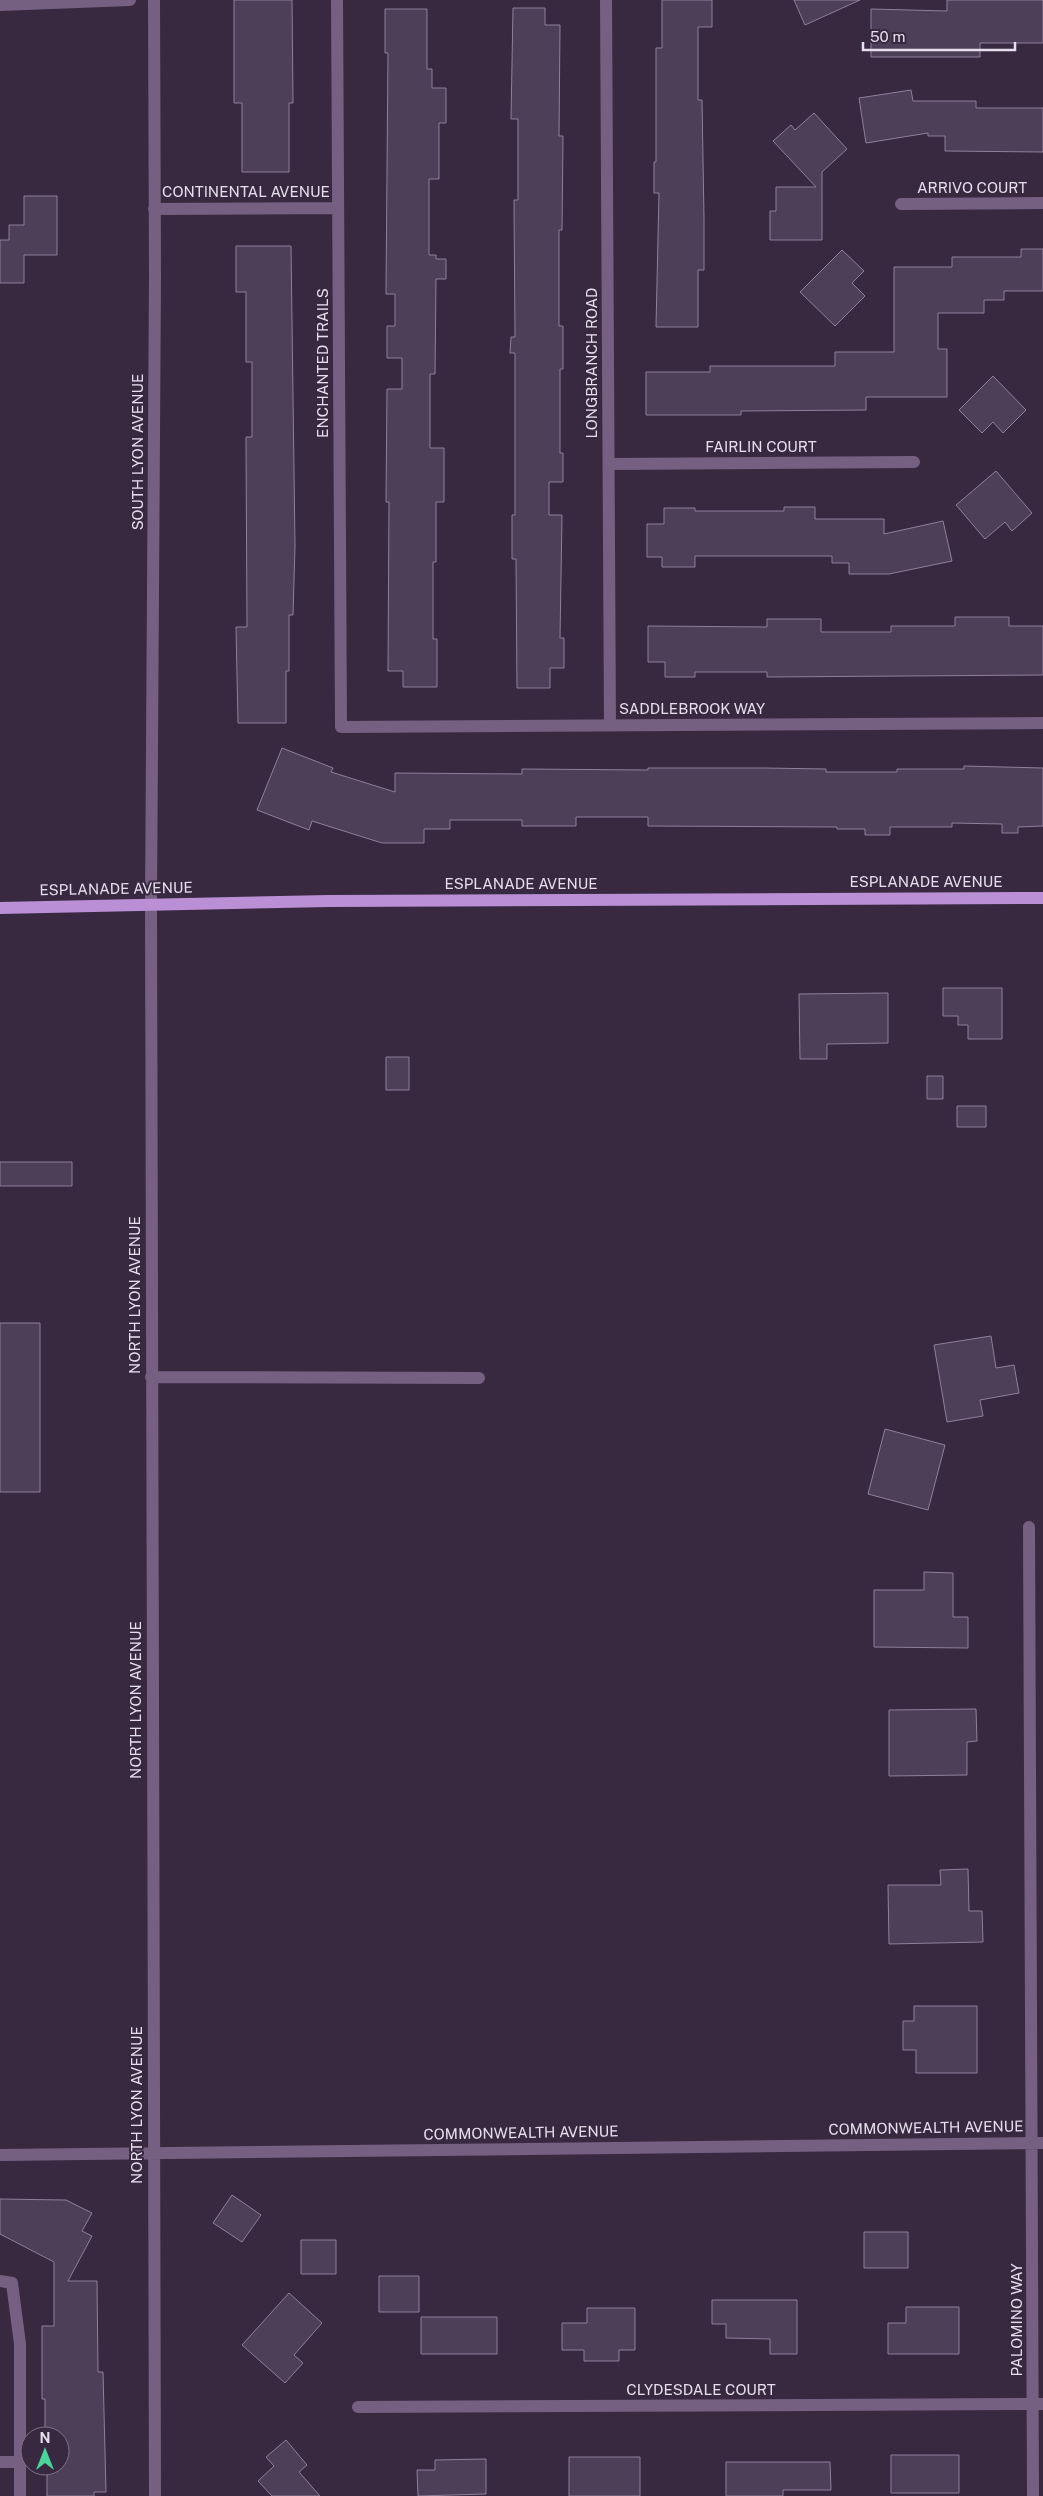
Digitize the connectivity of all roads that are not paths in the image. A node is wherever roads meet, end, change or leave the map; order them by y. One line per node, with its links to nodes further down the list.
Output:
1 (130, 0): 5 (street)
2 (154, 0): 9 (street, SOUTH LYON AVENUE)
3 (337, 0): 8 (street, ENCHANTED TRAILS)
4 (606, 0): 11 (street, LONGBRANCH ROAD)
5 (0, 5)
6 (901, 204): 7 (street, ARRIVO COURT)
7 (1043, 204)
8 (338, 208): 9 (street, CONTINENTAL AVENUE); 14 (street, ENCHANTED TRAILS)
9 (154, 209): 16 (street, SOUTH LYON AVENUE)
10 (914, 462): 11 (street, FAIRLIN COURT)
11 (609, 464): 13 (street, LONGBRANCH ROAD)
12 (1043, 723): 13 (street, SADDLEBROOK WAY)
13 (610, 725): 14 (street, SADDLEBROOK WAY)
14 (341, 727)
15 (1043, 898): 16 (main road, ESPLANADE AVENUE)
16 (151, 904): 17 (main road, ESPLANADE AVENUE); 18 (street, NORTH LYON AVENUE)
17 (0, 908)
18 (151, 1377): 19 (street); 22 (street, NORTH LYON AVENUE)
19 (479, 1378)
20 (1029, 1527): 21 (street, PALOMINO WAY)
21 (1038, 2143): 22 (street, COMMONWEALTH AVENUE); 25 (street, PALOMINO WAY)
22 (153, 2154): 23 (street, COMMONWEALTH AVENUE); 32 (street, NORTH LYON AVENUE)
23 (0, 2155)
24 (0, 2281): 27 (street)
25 (1038, 2404): 26 (street, CLYDESDALE COURT); 33 (street, PALOMINO WAY)
26 (358, 2407)
27 (21, 2426)
28 (0, 2462): 29 (street)
29 (20, 2462)
30 (21, 2476): 31 (street)
31 (20, 2496)
32 (155, 2496)
33 (1033, 2496)

